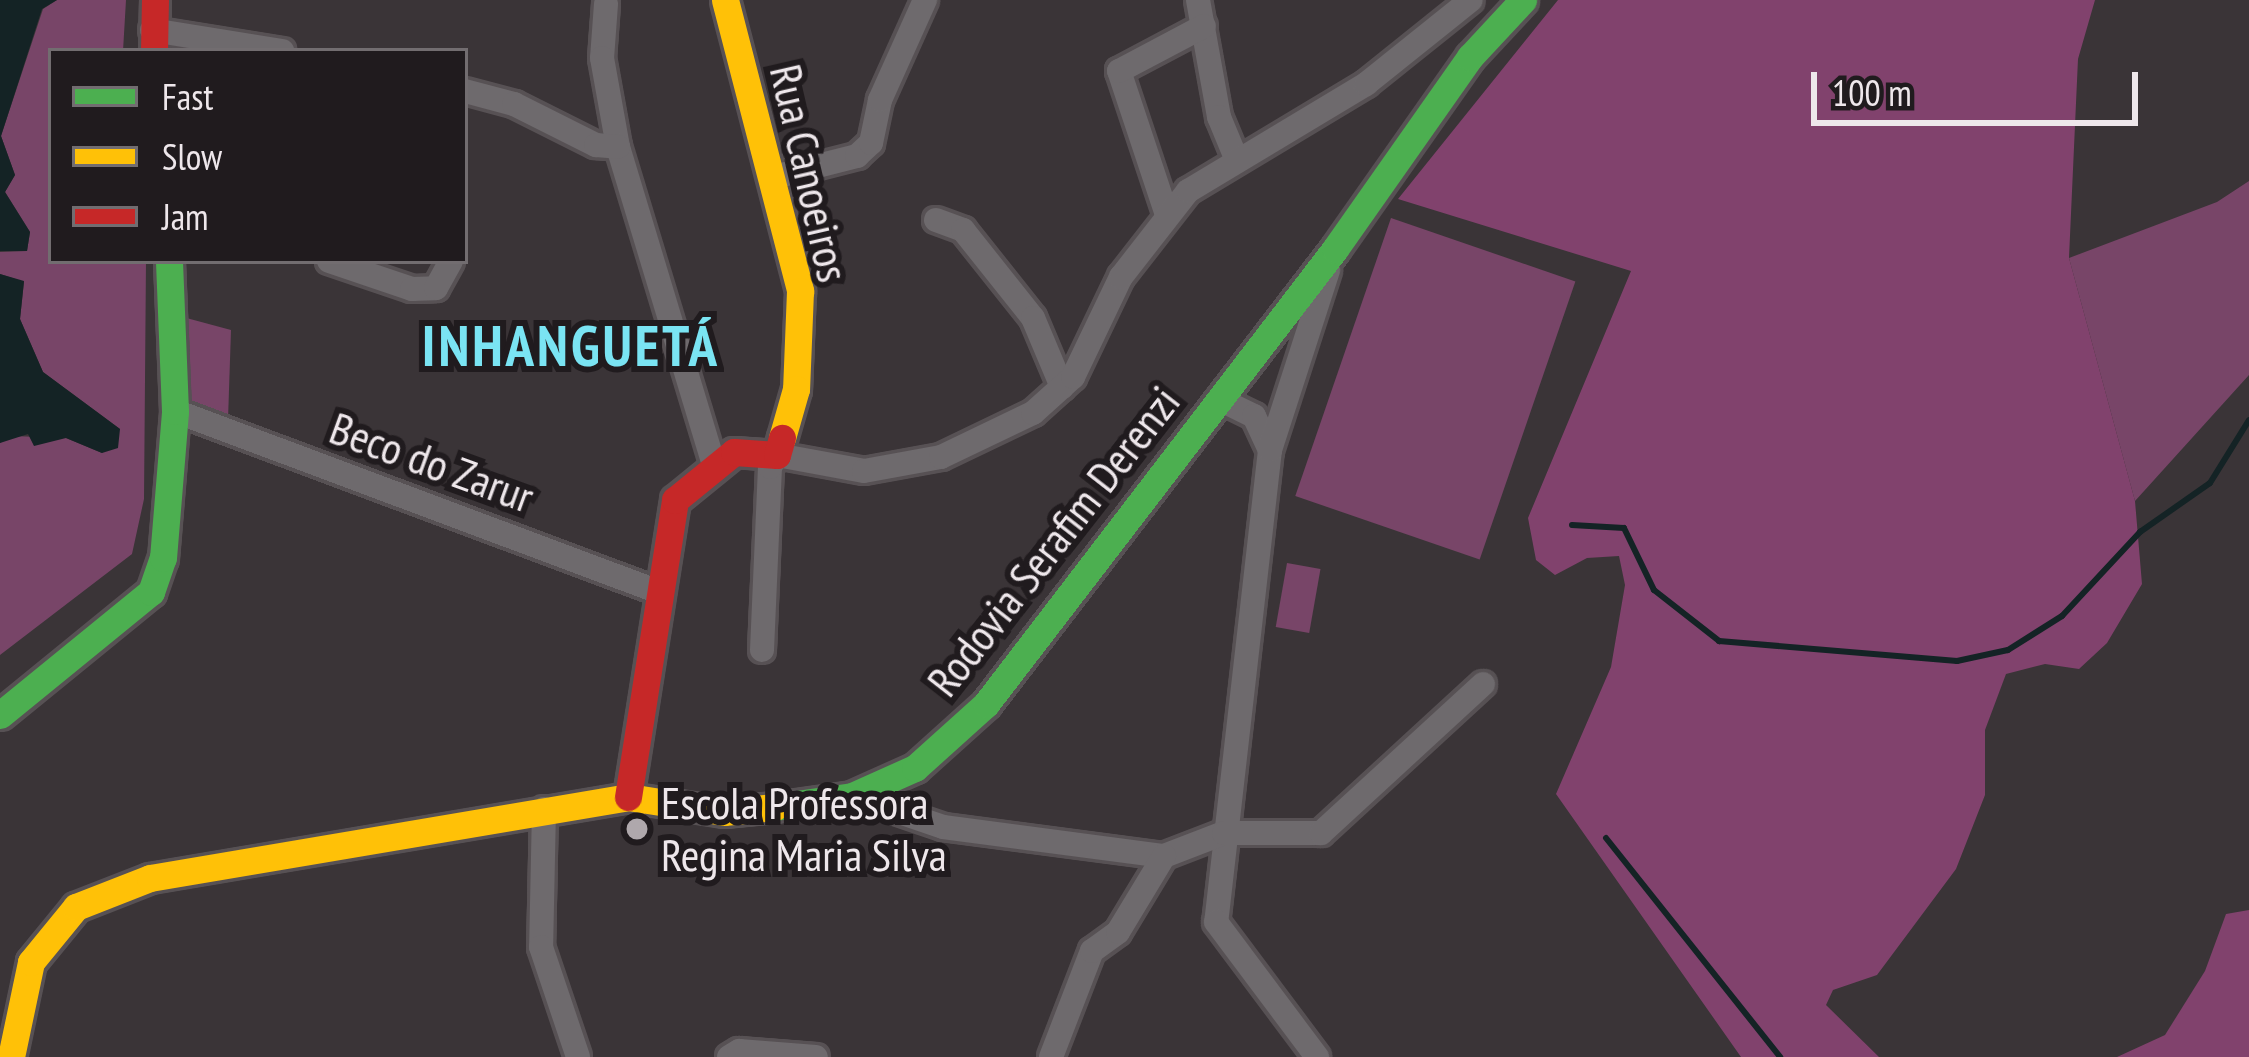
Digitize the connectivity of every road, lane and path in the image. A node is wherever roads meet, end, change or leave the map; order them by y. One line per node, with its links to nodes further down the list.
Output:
1 (725, 0): 13 (main road, Rua Canoeiros)
2 (926, 0): 13 (street)
3 (1198, 0): 8 (street)
4 (1472, 0): 12 (street)
5 (1523, 0): 16 (main road, Rodovia Serafim Derenzi)
6 (606, 4): 11 (street)
7 (153, 24): 9 (street)
8 (1204, 26): 12 (street); 14 (street)
9 (268, 48)
10 (468, 92): 11 (street)
11 (618, 147): 29 (street)
12 (1237, 158): 14 (street)
13 (774, 177): 28 (main road, Rua Canoeiros)
14 (1167, 214): 23 (street)
15 (936, 220): 23 (street)
16 (1335, 249): 20 (main road, Rodovia Serafim Derenzi); 21 (street)
17 (169, 264): 25 (main road)
18 (338, 264): 19 (street)
19 (449, 264)
20 (1277, 324): 21 (street); 24 (main road, Rodovia Serafim Derenzi)
21 (1303, 348): 22 (street)
22 (1294, 376): 26 (street); 27 (street)
23 (1062, 387): 28 (street)
24 (1219, 400): 26 (street); 34 (main road, Rodovia Serafim Derenzi)
25 (175, 411): 30 (street, Beco do Zarur); 33 (main road)
26 (1247, 412): 27 (street)
27 (1270, 450): 37 (street)
28 (777, 455): 29 (main road); 31 (street, Rua Canoeiros)
29 (714, 464): 30 (main road)
30 (659, 592): 35 (main road)
31 (762, 650)
32 (1483, 684): 37 (street)
33 (0, 715)
34 (852, 796): 35 (main road, Rodovia Serafim Derenzi); 38 (street)
35 (628, 797): 36 (main road, Rodovia Serafim Derenzi)
36 (544, 809): 39 (main road, Rodovia Serafim Derenzi); 40 (street)
37 (1223, 833): 38 (street); 44 (street)
38 (1164, 856): 43 (street)
39 (11, 1057)
40 (578, 1057)
41 (729, 1057): 42 (street)
42 (816, 1057)
43 (1051, 1057)
44 (1317, 1057)

